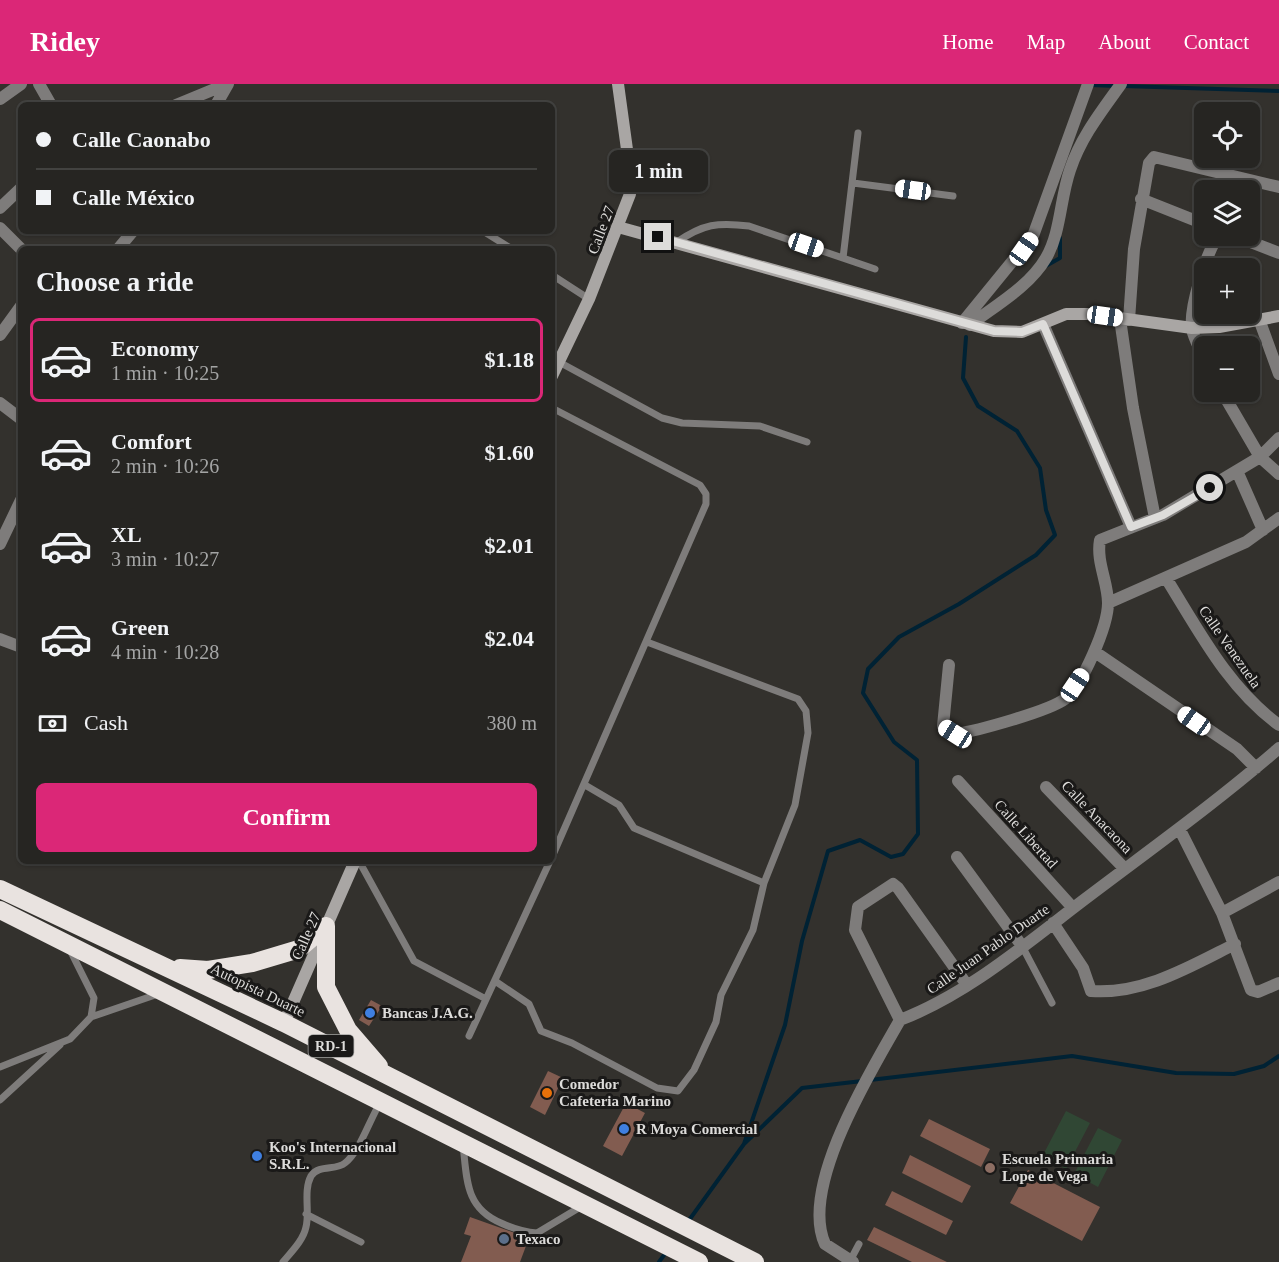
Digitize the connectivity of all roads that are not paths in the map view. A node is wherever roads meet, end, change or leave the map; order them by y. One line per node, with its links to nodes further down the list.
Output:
1 (21, 84): 7 (street)
2 (228, 84): 9 (street); 10 (street)
3 (618, 84): 21 (street, Calle 27)
4 (1088, 84): 43 (street)
5 (1121, 84): 43 (street)
6 (44, 86): 8 (street)
7 (0, 99)
8 (50, 102)
9 (183, 102)
10 (218, 102)
11 (858, 133): 14 (lane)
12 (1220, 172): 13 (street); 15 (street); 18 (street)
13 (1221, 180)
14 (853, 183): 17 (lane); 32 (lane)
15 (1279, 187)
16 (18, 191): 19 (street)
17 (953, 196)
18 (1141, 199): 20 (street); 38 (street)
19 (0, 208)
20 (1194, 220)
21 (618, 227): 25 (street); 35 (street, Calle 27)
22 (0, 228): 27 (street)
23 (130, 234): 28 (street)
24 (488, 234): 29 (lane)
25 (677, 242): 32 (lane); 43 (street)
26 (1260, 245): 31 (street)
27 (18, 246)
28 (120, 246)
29 (507, 246)
30 (1211, 246): 44 (street)
31 (1279, 252)
32 (843, 258): 33 (lane)
33 (874, 269)
34 (555, 277): 35 (lane)
35 (590, 299): 47 (street, Calle 27)
36 (18, 310): 45 (street)
37 (1279, 316): 39 (street)
38 (1125, 319): 41 (street); 44 (street); 60 (street)
39 (1260, 319)
40 (1260, 322): 49 (street)
41 (1043, 324): 43 (street); 62 (street)
42 (1234, 324): 44 (street)
43 (969, 325)
44 (1192, 328): 46 (street)
45 (0, 335)
46 (1195, 336)
47 (559, 362): 48 (street, Calle 27); 55 (lane)
48 (555, 370)
49 (1279, 374)
50 (1228, 402): 56 (street)
51 (0, 403): 53 (street)
52 (555, 410): 68 (lane)
53 (18, 416)
54 (1279, 438): 56 (street)
55 (807, 442)
56 (1260, 457): 57 (street); 58 (street)
57 (1237, 471): 60 (street); 63 (street)
58 (1279, 474)
59 (18, 506): 64 (street)
60 (1155, 518): 62 (street)
61 (1279, 518): 63 (street)
62 (1131, 527): 66 (street)
63 (1263, 530): 65 (street)
64 (0, 544)
65 (1166, 578): 66 (street); 72 (street, Calle Venezuela)
66 (1108, 603): 70 (street)
67 (0, 639): 69 (street)
68 (647, 642): 76 (lane); 86 (lane)
69 (18, 646)
70 (1095, 652): 71 (street); 74 (street)
71 (949, 665)
72 (1279, 725)
73 (1279, 748): 74 (street, Calle Juan Pablo Duarte)
74 (1256, 768): 78 (street, Calle Juan Pablo Duarte)
75 (958, 781): 88 (street, Calle Libertad)
76 (585, 784): 79 (lane); 86 (lane)
77 (1047, 787): 84 (street, Calle Anacaona)
78 (1180, 830): 84 (street, Calle Juan Pablo Duarte); 90 (street)
79 (555, 850)
80 (957, 857): 95 (street)
81 (356, 864): 92 (street, Calle 27)
82 (359, 864): 101 (lane)
83 (549, 864): 97 (lane)
84 (1125, 869): 88 (street, Calle Juan Pablo Duarte)
85 (1279, 882): 90 (street)
86 (764, 883): 97 (lane)
87 (0, 889): 96 (highway, Autopista Duarte / RD-1)
88 (1073, 908): 91 (street, Calle Juan Pablo Duarte)
89 (0, 910): 93 (highway, RD-1)
90 (1222, 913): 94 (street)
91 (1053, 923): 94 (street); 95 (street, Calle Juan Pablo Duarte)
92 (326, 926): 96 (highway); 105 (street, Calle 27); 109 (highway)
93 (66, 942): 100 (highway, RD-1); 103 (lane)
94 (1235, 944): 98 (street)
95 (1022, 946): 99 (street, Calle Juan Pablo Duarte); 102 (lane)
96 (166, 966): 105 (highway, Autopista Duarte / RD-1)
97 (495, 981): 101 (lane)
98 (1279, 983)
99 (967, 985): 104 (street, Calle Juan Pablo Duarte); 104 (street)
100 (166, 992): 103 (lane); 111 (highway, RD-1)
101 (486, 999): 106 (lane)
102 (1052, 1003)
103 (92, 1017): 107 (lane)
104 (900, 1020): 117 (street)
105 (284, 1023): 109 (highway, Autopista Duarte / RD-1)
106 (469, 1036)
107 (64, 1042): 108 (lane); 110 (lane)
108 (0, 1067)
109 (384, 1072): 120 (highway, Autopista Duarte / RD-1)
110 (0, 1100)
111 (382, 1101): 112 (highway, RD-1); 114 (lane)
112 (463, 1143): 113 (highway, RD-1); 113 (lane)
113 (584, 1205): 119 (highway, RD-1)
114 (306, 1214): 115 (lane); 118 (lane)
115 (361, 1242)
116 (859, 1244): 117 (lane)
117 (851, 1261)
118 (283, 1262)
119 (699, 1262)
120 (755, 1262)

